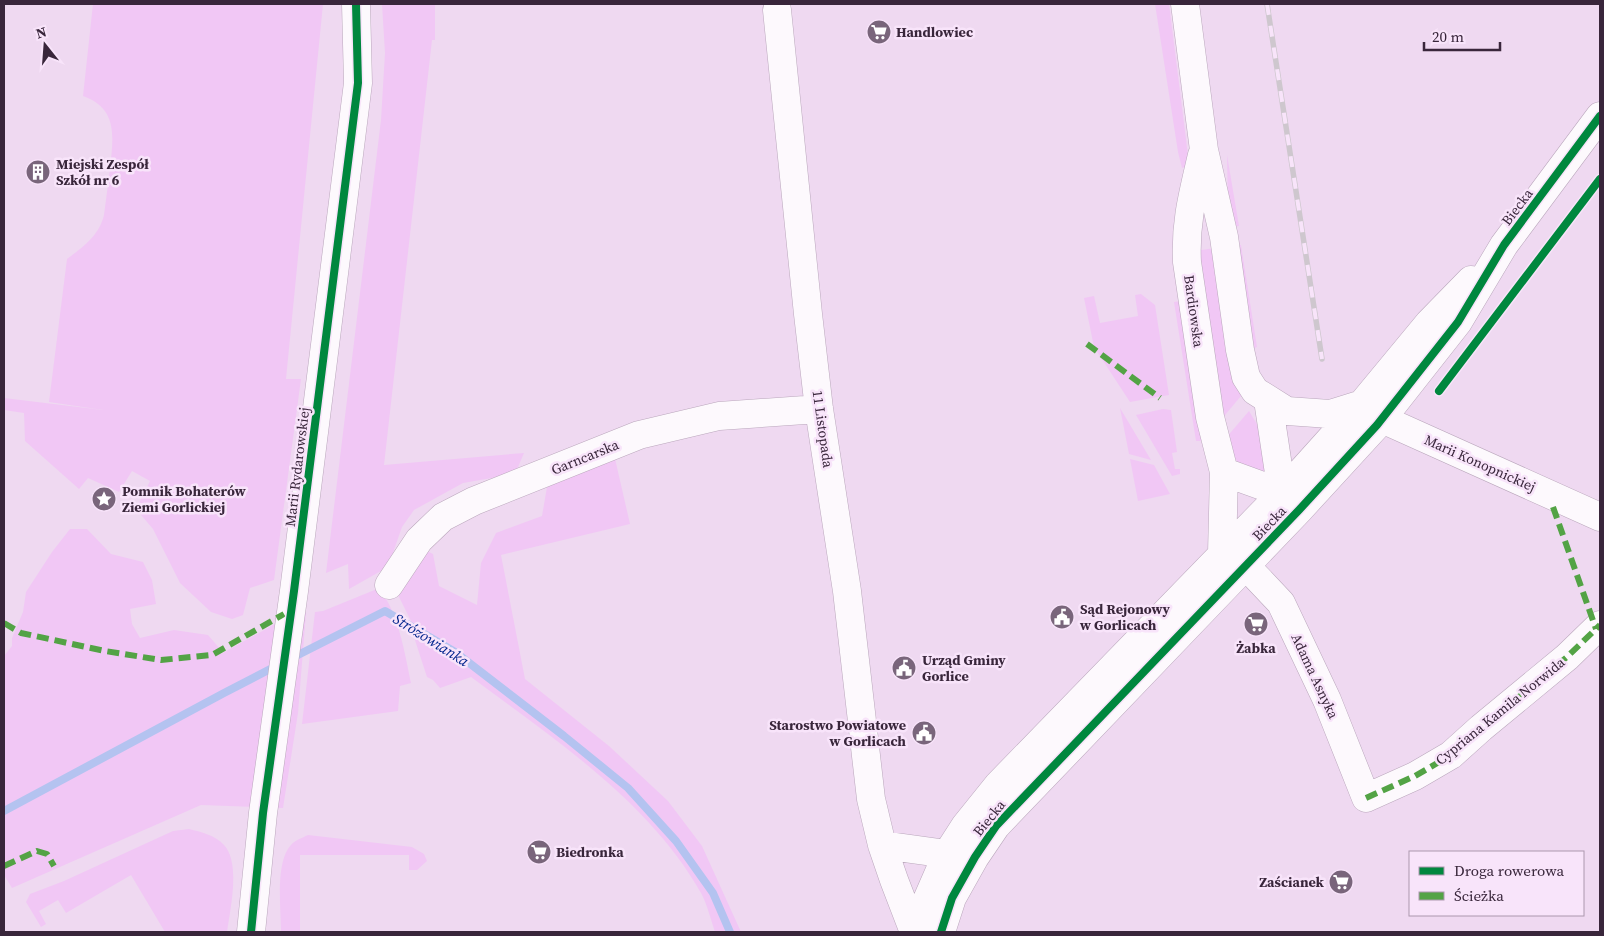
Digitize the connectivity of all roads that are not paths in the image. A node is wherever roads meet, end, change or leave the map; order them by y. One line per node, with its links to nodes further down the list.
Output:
1 (356, 4): 18 (street, Marii Rydarowskiej)
2 (1185, 4): 5 (street, Bardiowska)
3 (777, 10): 7 (street, 11 Listopada)
4 (1600, 116): 8 (street, Biecka)
5 (1204, 150): 6 (street, Bardiowska); 9 (street, Bardiowska)
6 (1268, 400): 8 (street, Bardiowska); 10 (street)
7 (819, 408): 13 (street, Garncarska); 16 (street, 11 Listopada)
8 (1372, 412): 10 (street, Biecka); 11 (street, Marii Konopnickiej)
9 (1224, 472): 10 (street); 12 (street, Bardiowska)
10 (1290, 502): 12 (street, Biecka)
11 (1600, 517)
12 (1234, 560): 15 (street, Adama Asnyka); 17 (street, Biecka); 20 (street, Biecka)
13 (389, 585)
14 (1600, 626): 15 (street, Cypriana Kamila Norwida)
15 (1366, 798)
16 (882, 845): 17 (street); 19 (street, 11 Listopada)
17 (947, 854): 19 (street, Biecka)
18 (252, 932)
19 (914, 932)
20 (941, 932)

